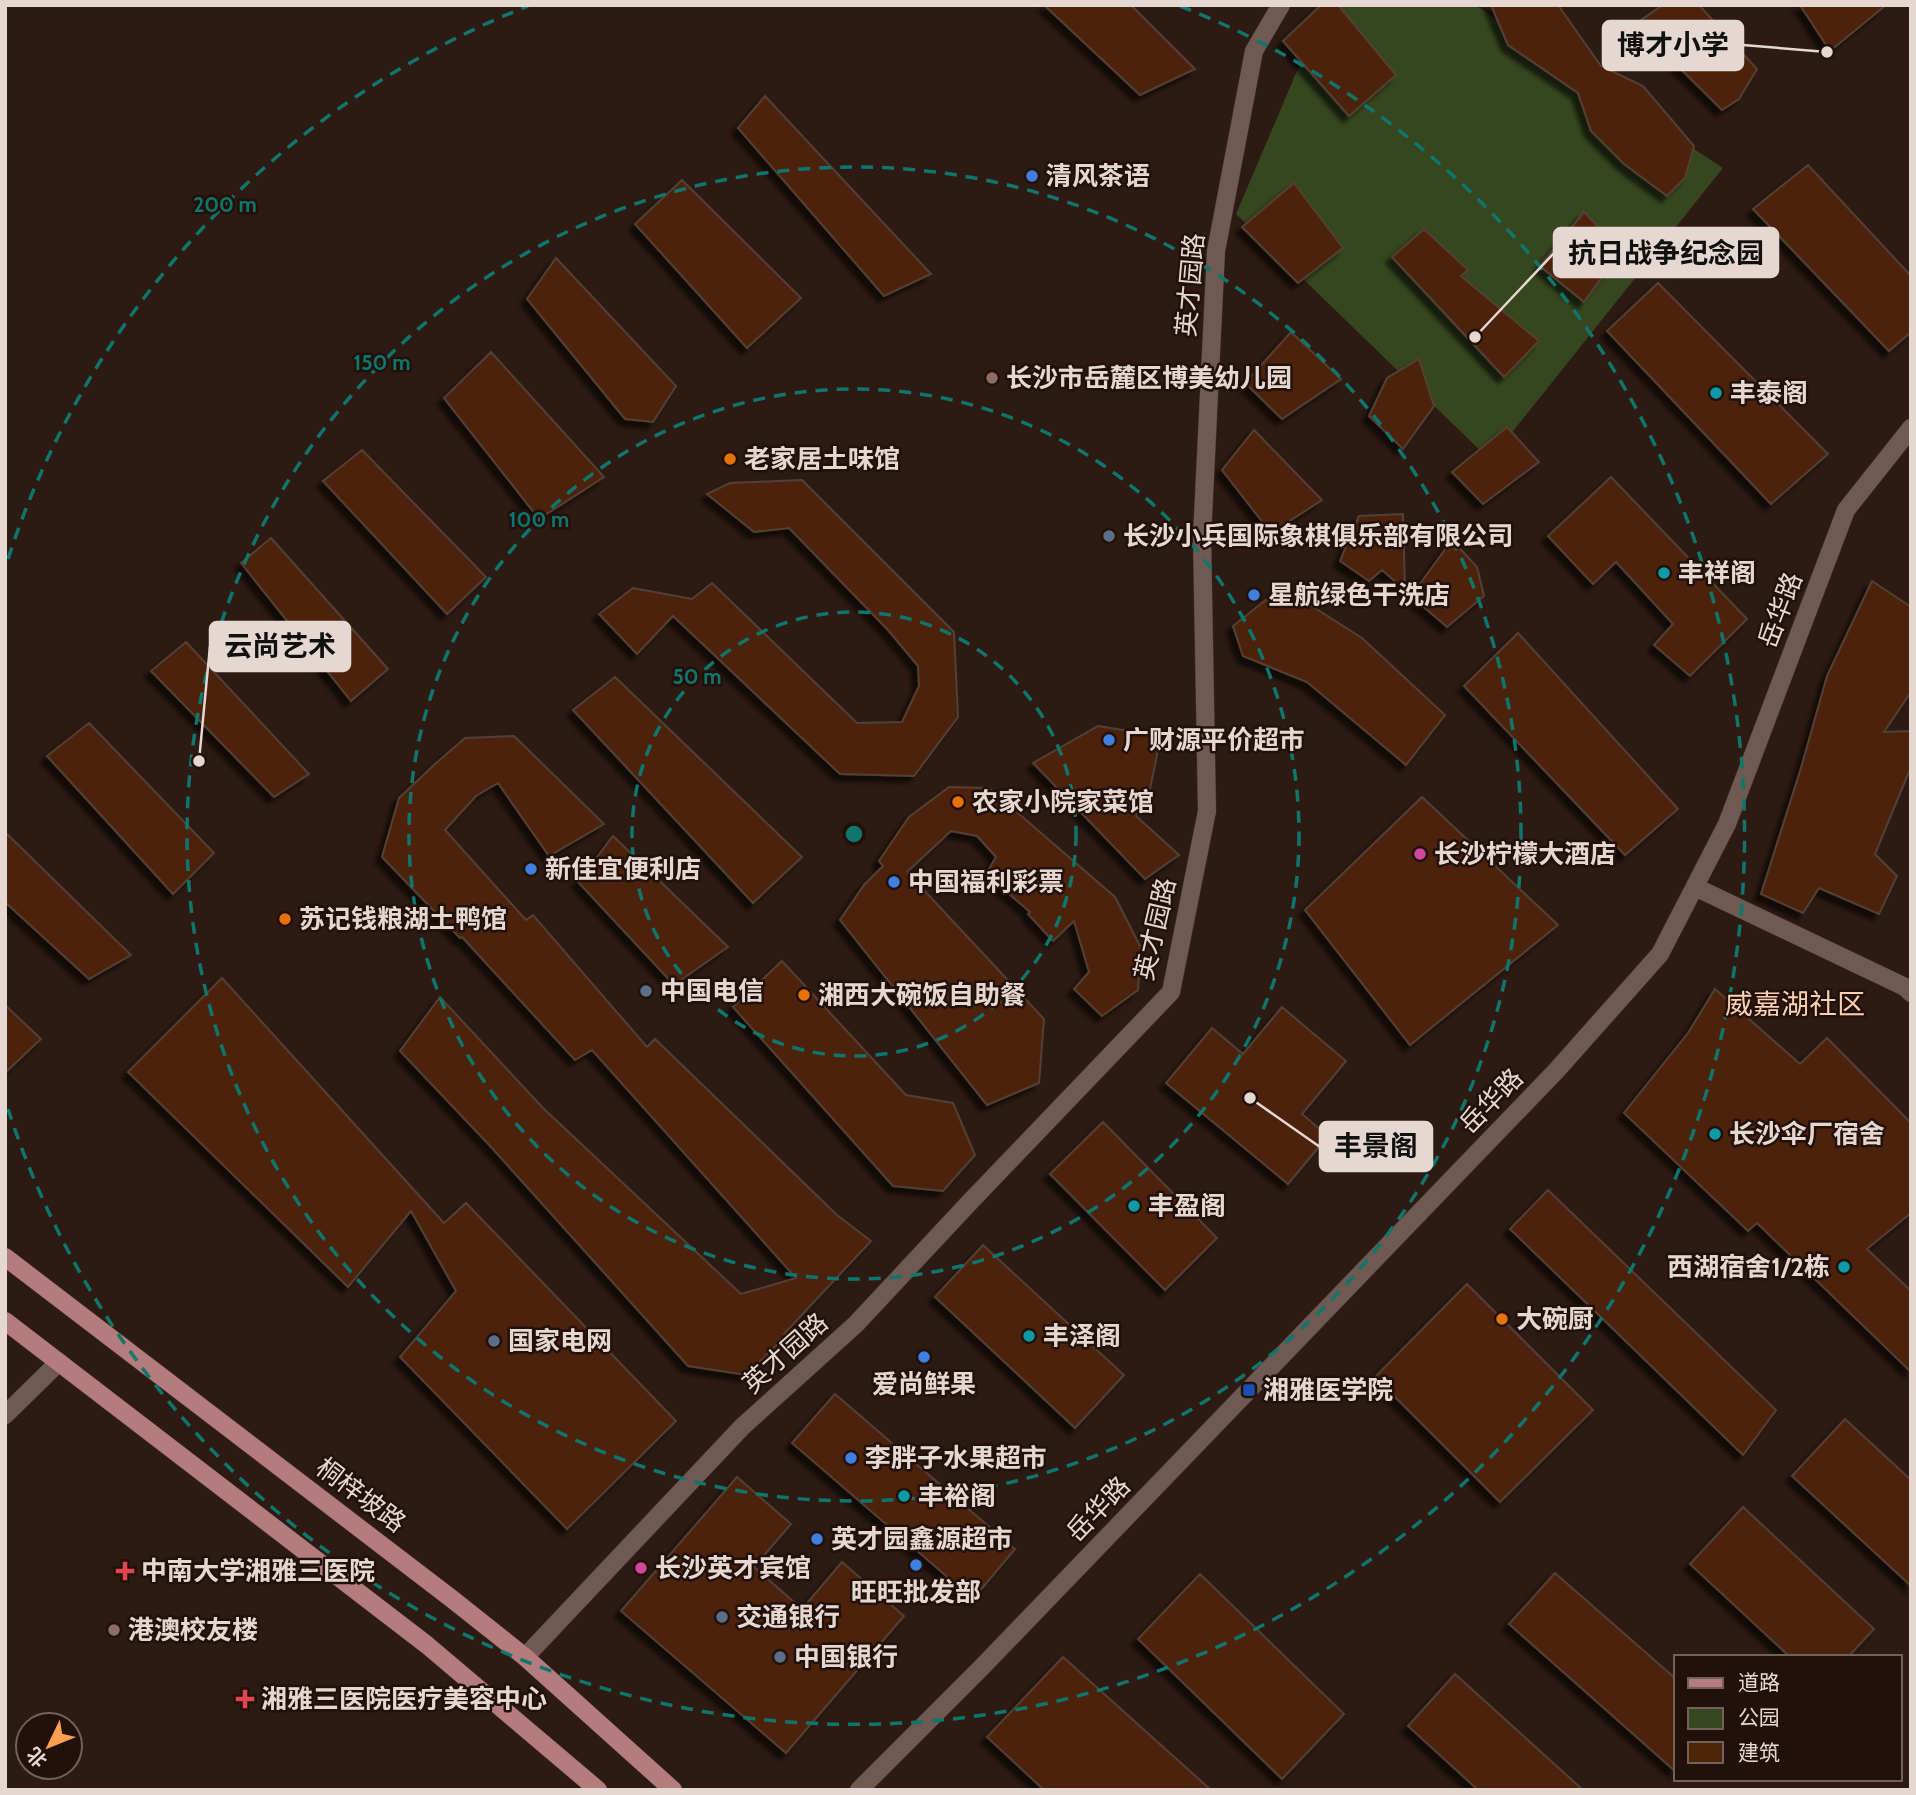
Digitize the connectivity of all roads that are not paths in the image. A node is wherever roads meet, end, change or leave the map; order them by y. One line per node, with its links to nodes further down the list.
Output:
1 (1281, 5): 9 (street, 英才园路)
2 (1911, 428): 3 (street, 岳华路)
3 (1695, 887): 4 (street); 12 (street, 岳华路)
4 (1911, 993)
5 (5, 1257): 9 (main road, 桐梓坡路)
6 (5, 1321): 7 (main road)
7 (59, 1362): 8 (street); 10 (main road)
8 (5, 1415)
9 (524, 1657): 11 (main road, 桐梓坡路)
10 (598, 1790)
11 (673, 1790)
12 (859, 1790)

